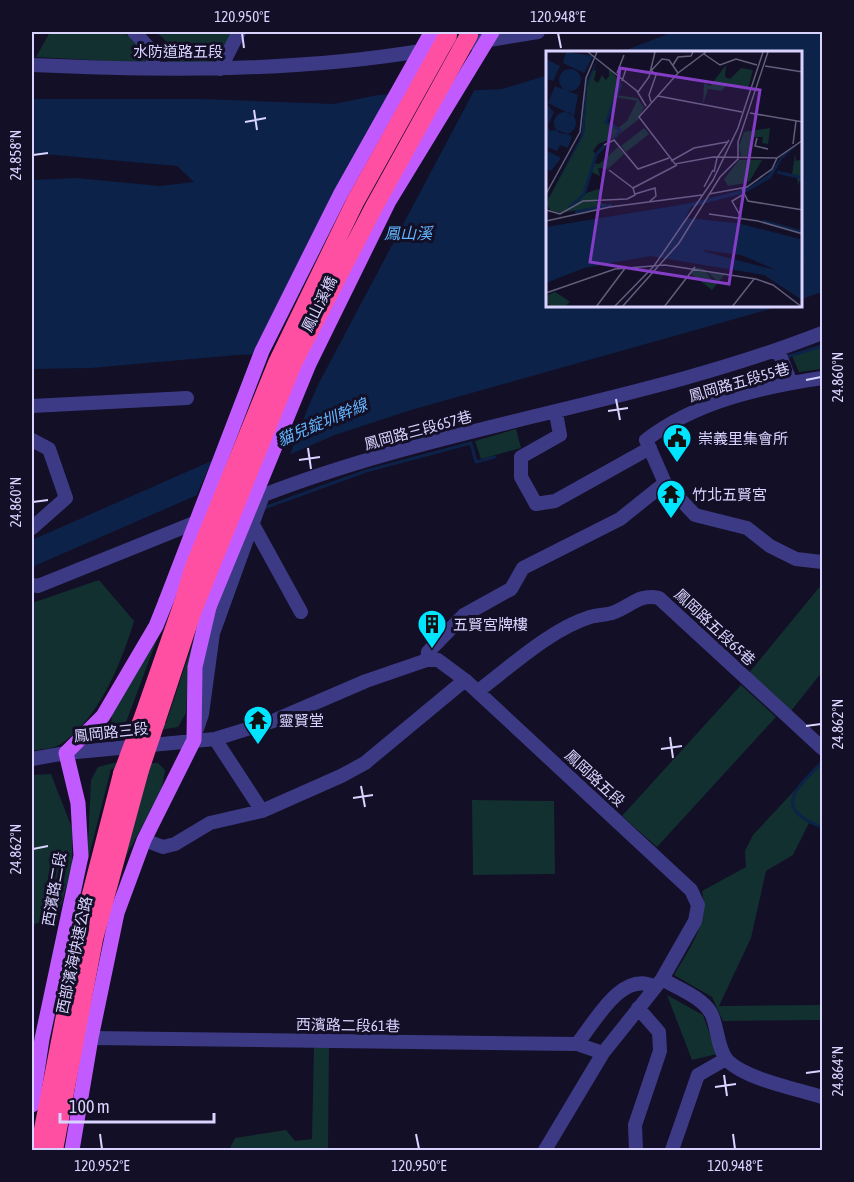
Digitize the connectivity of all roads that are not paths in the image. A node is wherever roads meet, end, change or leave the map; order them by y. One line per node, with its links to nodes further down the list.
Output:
1 (135, 32): 8 (street)
2 (239, 32): 9 (street)
3 (492, 32): 25 (main road, 鳳山溪橋, bridge)
4 (537, 32): 9 (street, 水防道路五段)
5 (440, 33): 25 (highway, 鳳山溪橋, bridge)
6 (470, 33): 25 (highway, 鳳山溪橋, bridge)
7 (32, 65): 8 (street, 水防道路五段)
8 (152, 68): 9 (street, 水防道路五段)
9 (220, 69)
10 (822, 333): 11 (street, 鳳岡路三段657巷)
11 (781, 356): 13 (street); 16 (street, 鳳岡路三段657巷)
12 (822, 378): 13 (street, 鳳岡路五段55巷)
13 (791, 383): 18 (street, 鳳岡路五段55巷)
14 (187, 398): 15 (street)
15 (32, 406)
16 (556, 413): 18 (street, 鳳岡路五段55巷); 20 (street, 鳳岡路三段657巷)
17 (32, 440): 22 (street)
18 (650, 448): 19 (street)
19 (665, 483): 23 (street); 27 (street)
20 (263, 495): 21 (street); 24 (street, 鳳岡路三段657巷)
21 (252, 523): 26 (street); 31 (street)
22 (32, 528)
23 (822, 562)
24 (32, 585)
25 (188, 604): 31 (main road); 33 (main road); 35 (highway, bridge)
26 (301, 612)
27 (427, 660): 28 (street, 鳳岡路五段); 30 (street)
28 (465, 680): 29 (street, 鳳岡路五段); 36 (street)
29 (478, 691): 32 (street, 鳳岡路五段65巷); 38 (street, 鳳岡路五段)
30 (215, 739): 31 (street); 36 (street)
31 (194, 740): 33 (street, 鳳岡路三段); 37 (main road)
32 (822, 748)
33 (66, 753): 34 (street, 鳳岡路三段); 41 (main road, 西濱路二段)
34 (32, 759)
35 (131, 772): 47 (highway, 西部濱海快速公路); 48 (highway, 西部濱海快速公路)
36 (262, 811): 37 (street)
37 (144, 840): 40 (main road)
38 (659, 983): 39 (street, 鳳岡路五段); 42 (street); 44 (street)
39 (638, 1008): 43 (street, 鳳岡路五段); 51 (street)
40 (91, 1038): 42 (street, 西濱路二段61巷); 49 (main road)
41 (37, 1039): 46 (main road, 西濱路二段)
42 (578, 1044): 43 (street, 西濱路二段61巷)
43 (603, 1053): 50 (street, 鳳岡路五段)
44 (726, 1059): 45 (street); 52 (street)
45 (822, 1097)
46 (32, 1104)
47 (39, 1150)
48 (54, 1150)
49 (72, 1150)
50 (545, 1150)
51 (636, 1150)
52 (672, 1150)

